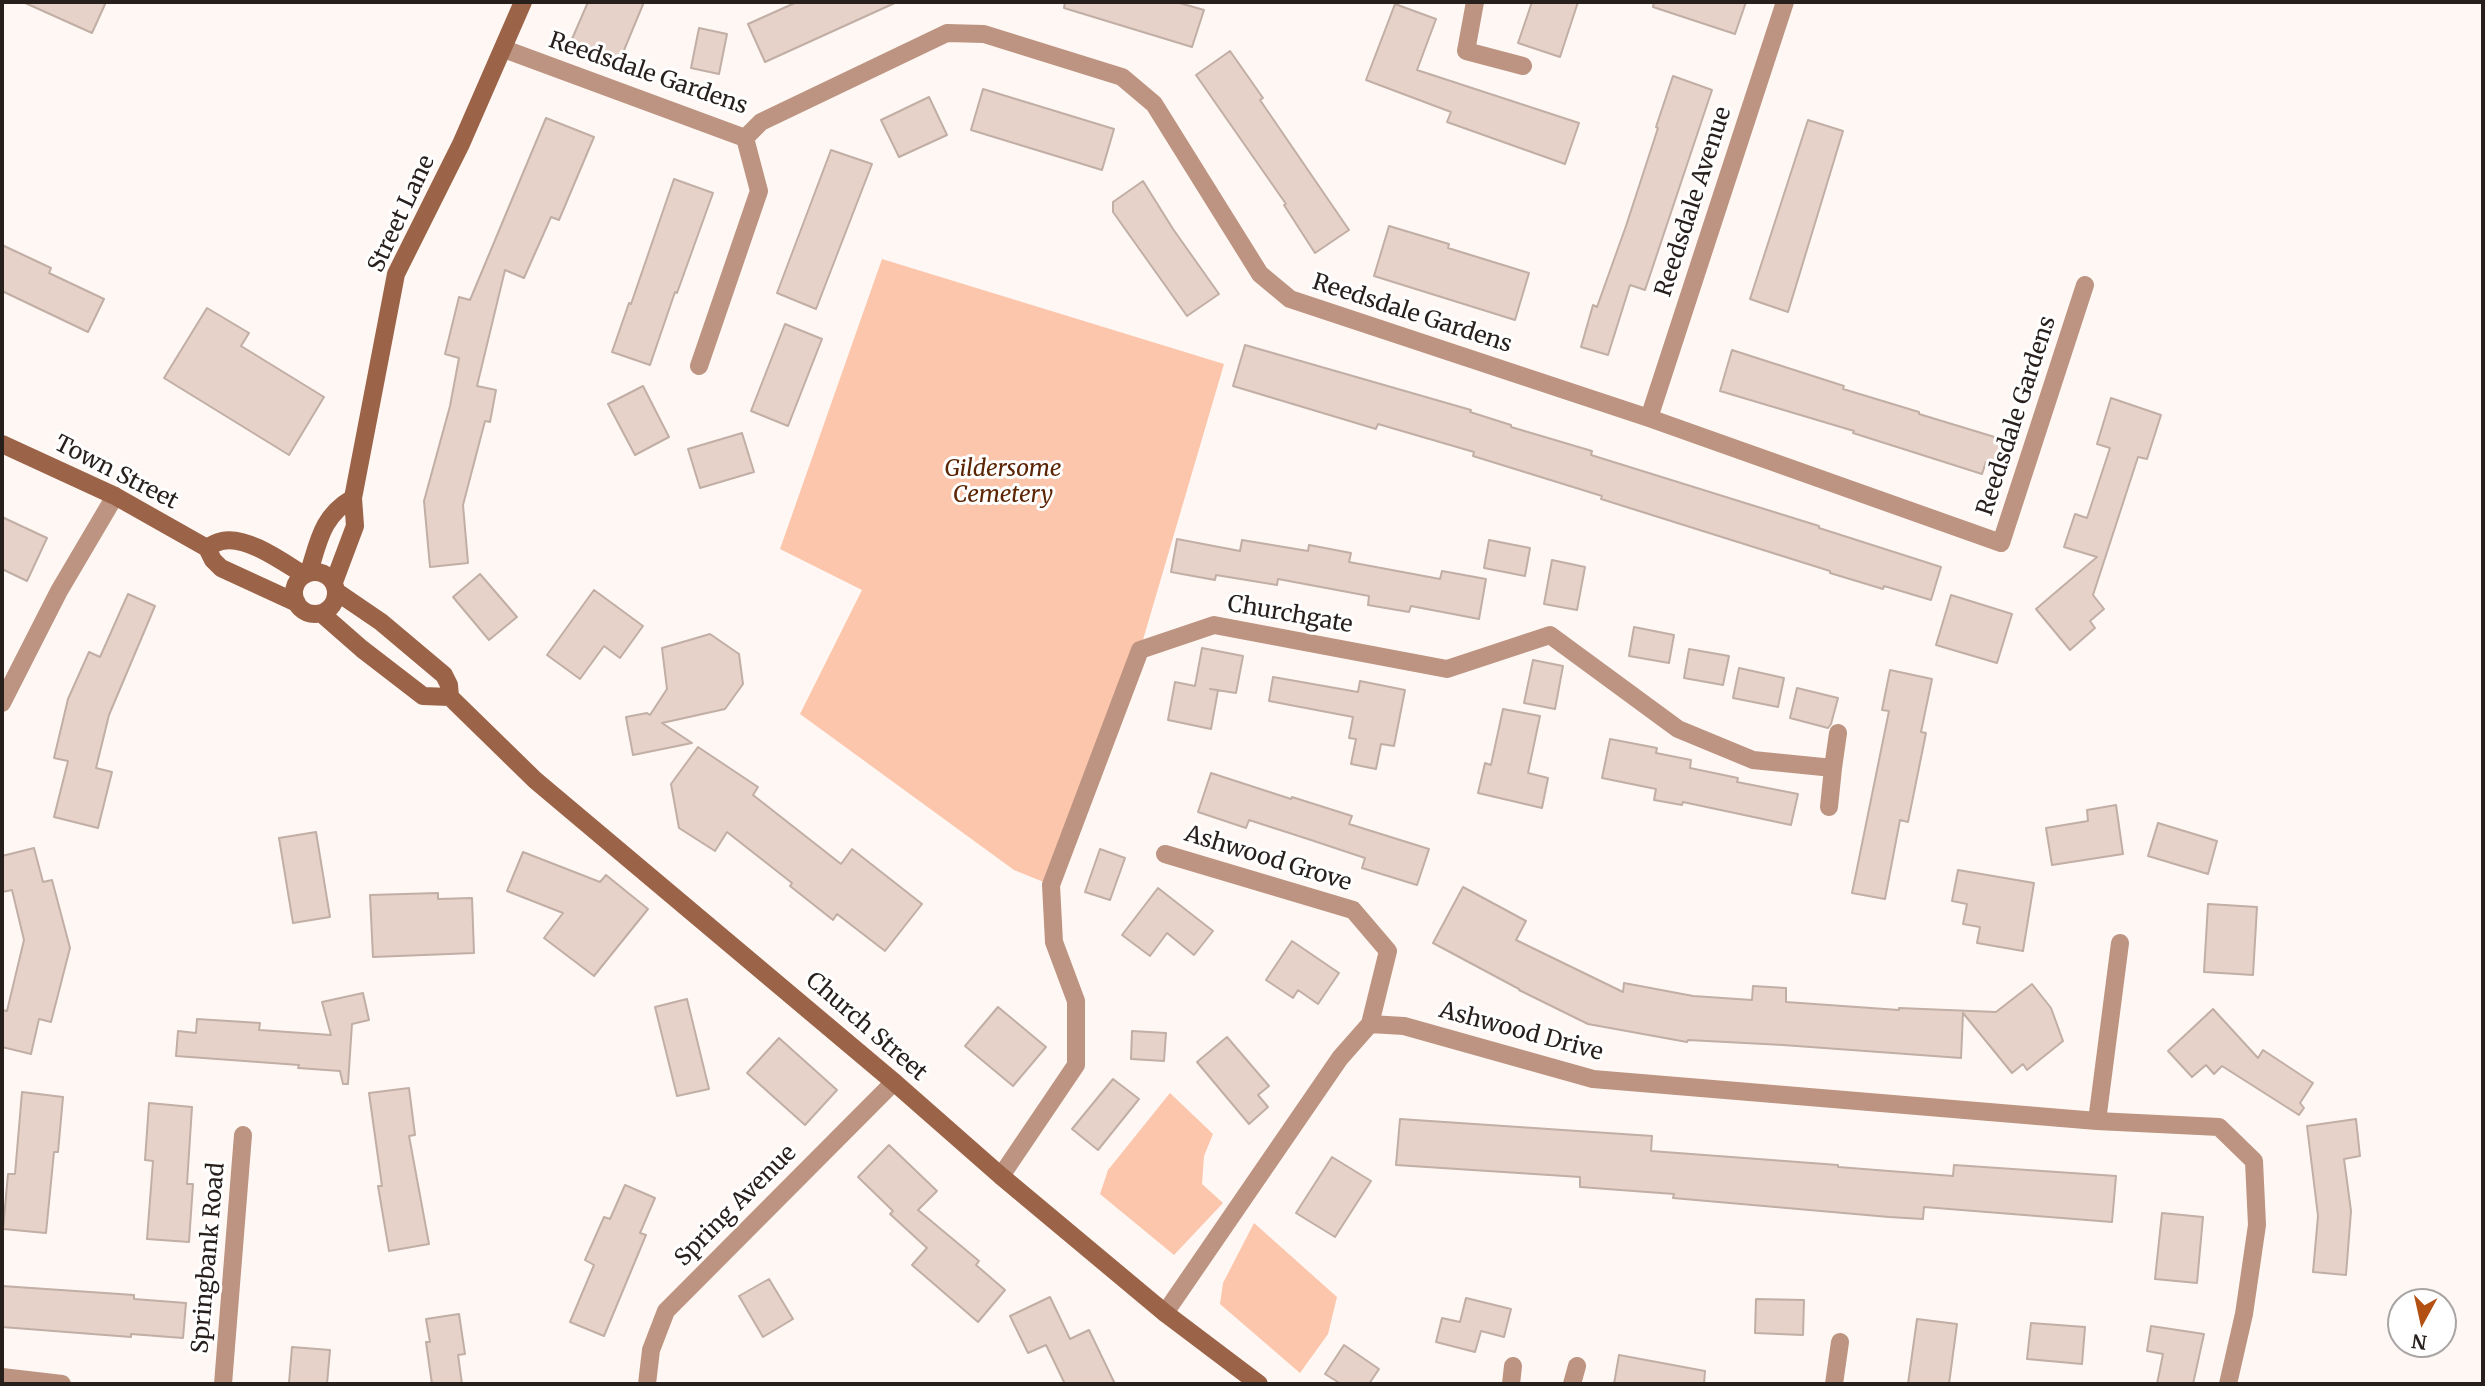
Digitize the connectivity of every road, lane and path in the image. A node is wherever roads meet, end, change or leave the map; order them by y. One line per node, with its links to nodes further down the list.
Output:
1 (523, 2): 4 (main road, Street Lane)
2 (1475, 2): 5 (street)
3 (1785, 2): 9 (street, Reedsdale Avenue)
4 (504, 49): 6 (street, Reedsdale Gardens); 12 (main road, Street Lane)
5 (1523, 66)
6 (746, 138): 8 (street); 9 (street, Reedsdale Gardens)
7 (2085, 285): 9 (street, Reedsdale Gardens)
8 (699, 366)
9 (1648, 418)
10 (2, 444): 11 (main road, Town Street)
11 (115, 496): 13 (main road, Town Street); 19 (street)
12 (353, 498): 14 (main road); 15 (main road, Street Lane)
13 (207, 548): 14 (main road); 16 (main road, Town Street)
14 (306, 573): 15 (main road); 16 (main road)
15 (335, 587): 17 (main road); 18 (main road, Church Street)
16 (297, 603): 17 (main road)
17 (322, 614): 18 (main road)
18 (450, 697): 26 (main road, Church Street)
19 (2, 703)
20 (1838, 733): 21 (street)
21 (1833, 768): 22 (street); 29 (street, Churchgate)
22 (1829, 807)
23 (1165, 854): 25 (street, Ashwood Grove)
24 (2120, 943): 27 (street)
25 (1370, 1024): 27 (street, Ashwood Drive); 30 (street)
26 (894, 1082): 29 (main road, Church Street); 37 (street, Spring Avenue)
27 (2097, 1121): 42 (street, Ashwood Drive)
28 (243, 1135): 36 (street, Springbank Road)
29 (1001, 1176): 30 (main road, Church Street)
30 (1165, 1313): 38 (main road, Church Street)
31 (1840, 1342): 41 (street)
32 (1513, 1366): 39 (street)
33 (1577, 1366): 40 (street)
34 (2, 1377): 35 (street)
35 (62, 1384)
36 (223, 1384)
37 (647, 1384)
38 (1259, 1384)
39 (1511, 1384)
40 (1572, 1384)
41 (1834, 1384)
42 (2228, 1384)

